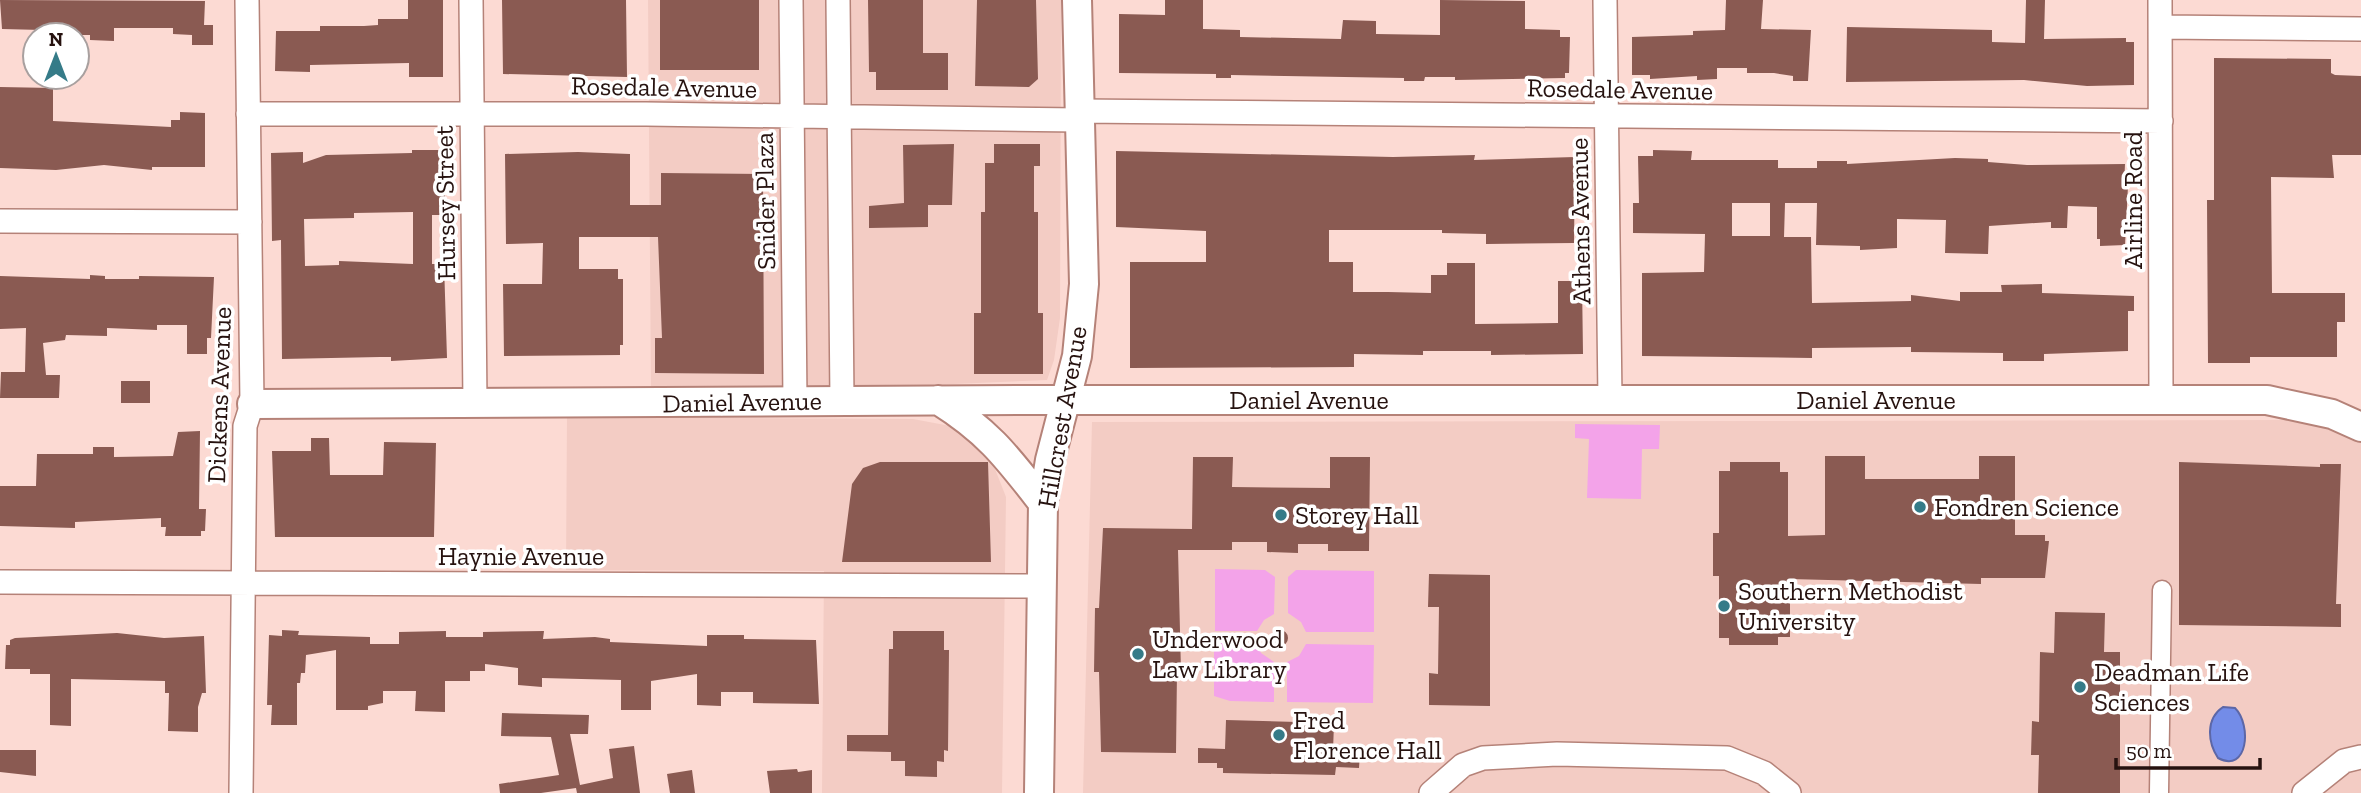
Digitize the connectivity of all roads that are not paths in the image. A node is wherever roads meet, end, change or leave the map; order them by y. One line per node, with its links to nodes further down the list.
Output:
1 (247, 0): 11 (street, Dickens Avenue)
2 (471, 0): 10 (street, Hursey Street)
3 (792, 0): 12 (street, Snider Plaza)
4 (838, 0): 15 (street)
5 (1077, 0): 13 (street, Hillcrest Avenue)
6 (1605, 0): 14 (street, Athens Avenue)
7 (2160, 0): 8 (street, Airline Road)
8 (2161, 27): 9 (street); 16 (street, Airline Road)
9 (2361, 29)
10 (472, 113): 11 (street, Rosedale Avenue); 12 (street, Rosedale Avenue); 26 (street, Hursey Street)
11 (248, 114): 18 (street, Dickens Avenue)
12 (792, 116): 15 (street, Rosedale Avenue); 24 (street, Snider Plaza)
13 (1079, 116): 14 (street, Rosedale Avenue); 15 (street, Rosedale Avenue); 21 (street, Hillcrest Avenue)
14 (1607, 117): 16 (street, Rosedale Avenue); 22 (street, Athens Avenue)
15 (840, 118): 19 (street)
16 (2161, 121): 23 (street, Airline Road)
17 (0, 221): 18 (street)
18 (250, 222): 25 (street, Dickens Avenue)
19 (842, 400): 20 (street, Daniel Avenue); 24 (street, Daniel Avenue)
20 (938, 400): 21 (street, Daniel Avenue); 28 (street)
21 (1065, 400): 22 (street, Daniel Avenue); 28 (street, Hillcrest Avenue)
22 (1610, 400): 23 (street, Daniel Avenue)
23 (2161, 400): 27 (street, Daniel Avenue)
24 (795, 401): 26 (street, Daniel Avenue)
25 (252, 404): 26 (street, Daniel Avenue); 30 (street, Dickens Avenue)
26 (475, 404)
27 (2361, 426)
28 (1043, 503): 31 (street, Hillcrest Avenue)
29 (0, 582): 30 (street, Haynie Avenue)
30 (242, 583): 31 (street, Haynie Avenue); 34 (street, Dickens Avenue)
31 (1041, 586): 35 (street, Hillcrest Avenue)
32 (2162, 590): 38 (street)
33 (2361, 757): 39 (street)
34 (241, 793)
35 (1039, 793)
36 (1431, 793): 37 (street)
37 (1789, 793)
38 (2159, 793)
39 (2304, 793)

